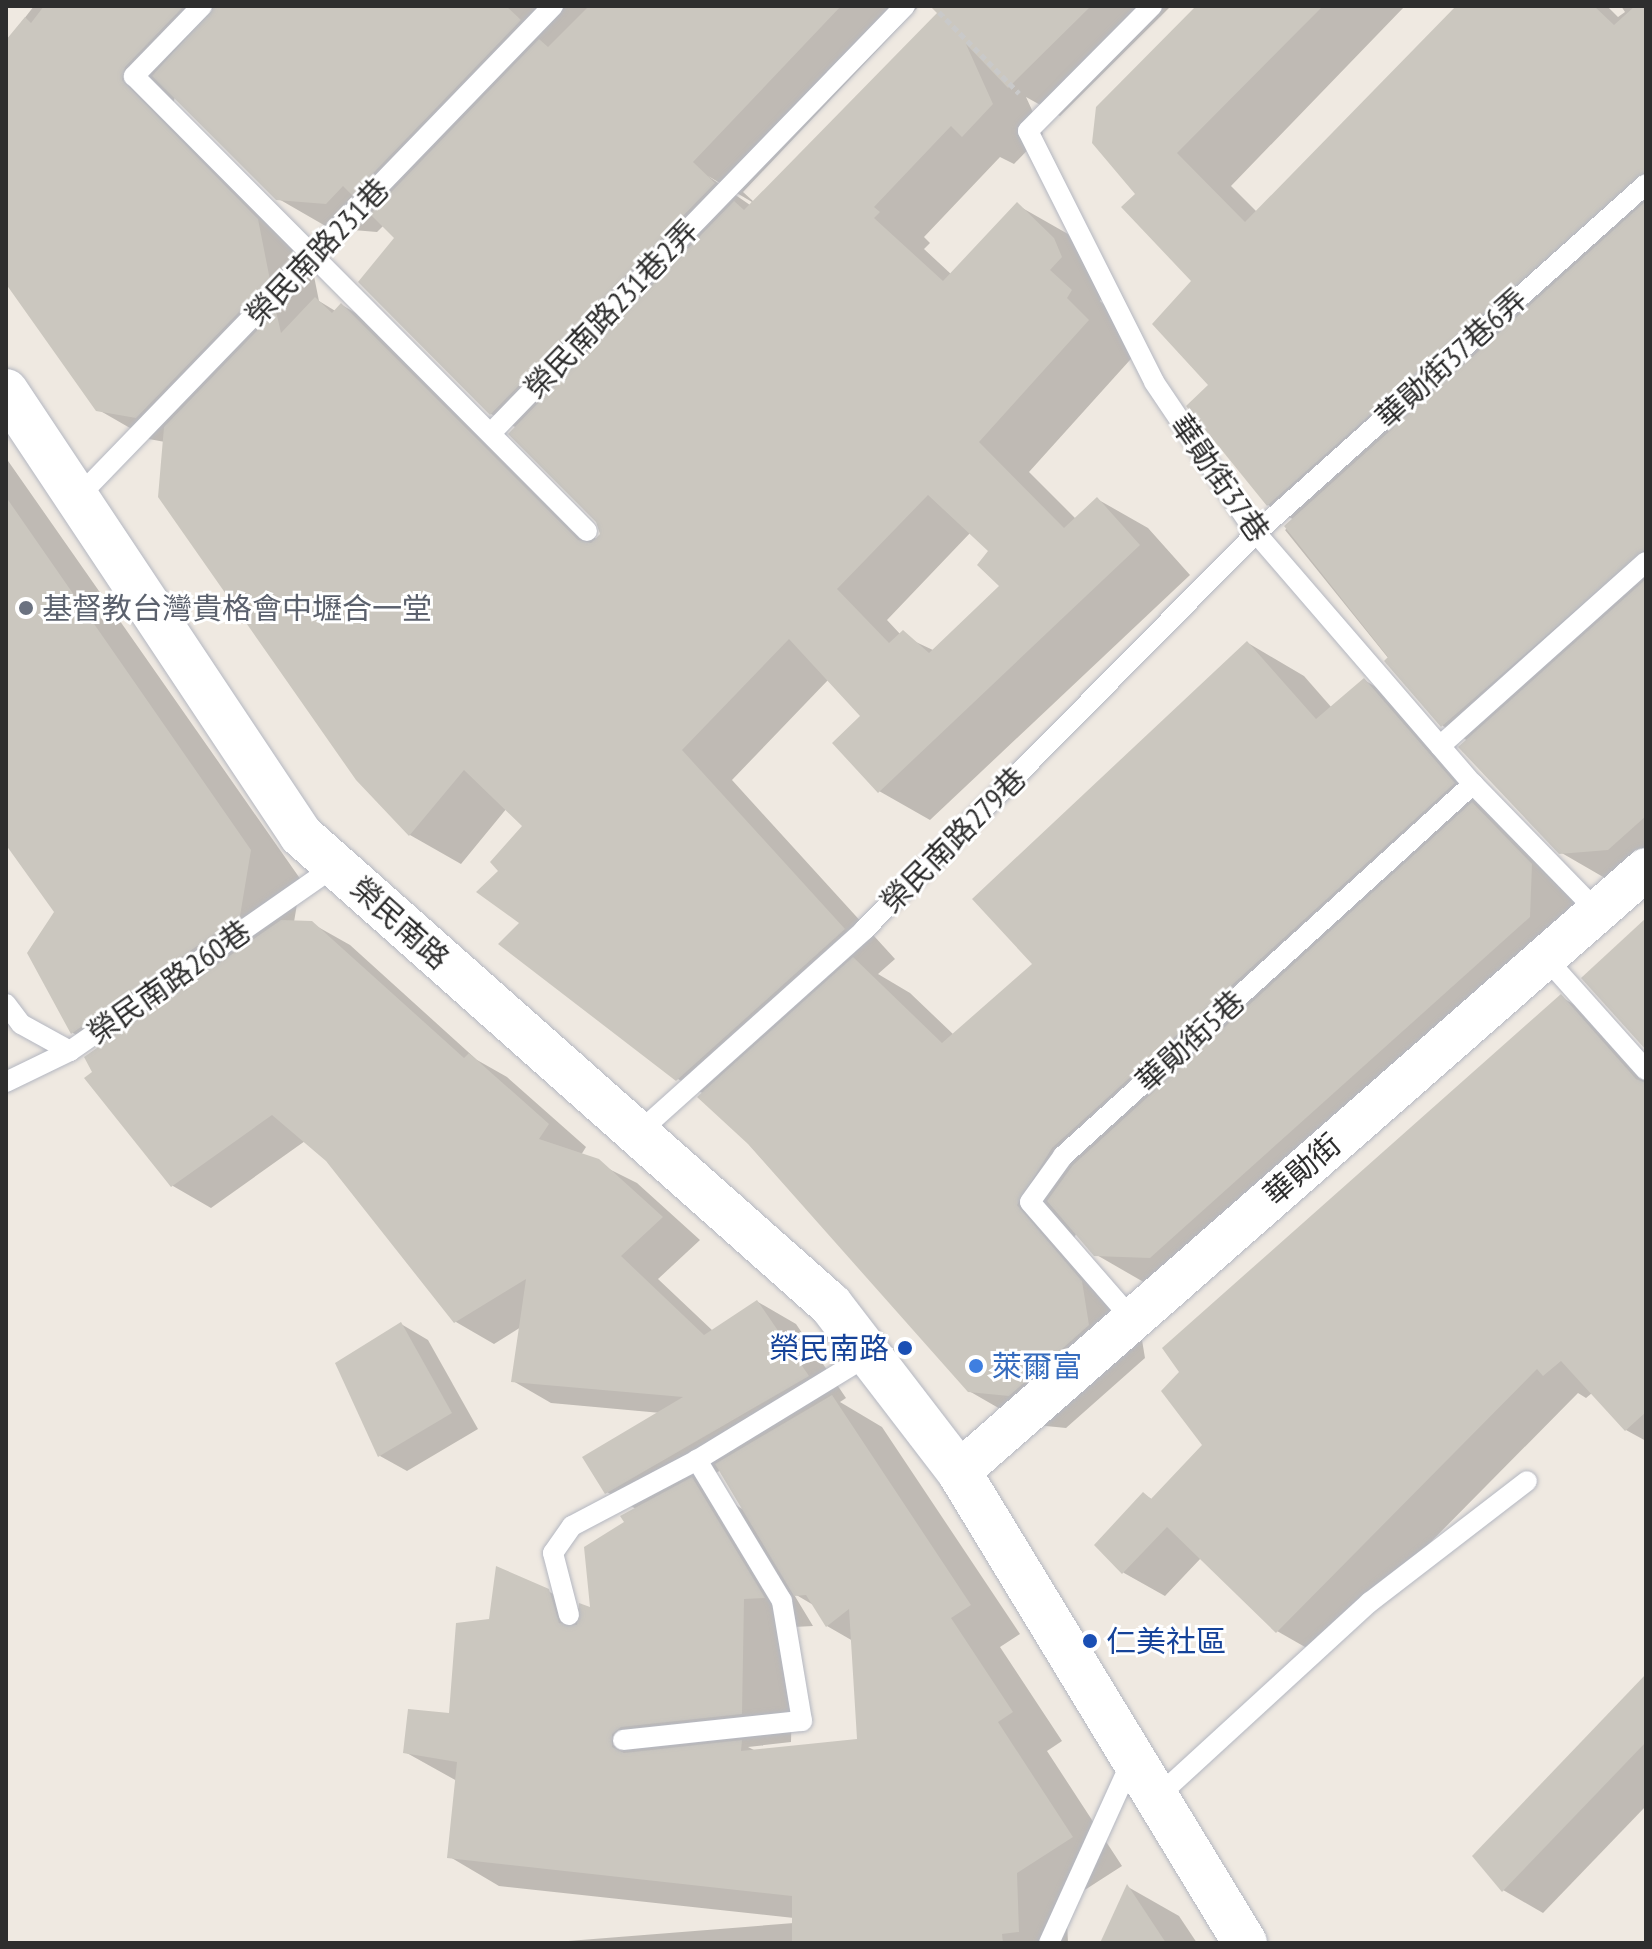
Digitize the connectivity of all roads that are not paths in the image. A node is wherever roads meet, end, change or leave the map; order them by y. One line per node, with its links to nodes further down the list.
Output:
1 (202, 6): 6 (lane)
2 (553, 6): 6 (lane, 榮民南路231巷)
3 (905, 6): 8 (lane, 榮民南路231巷2弄)
4 (1152, 6): 11 (lane, 華勛街37巷)
5 (1646, 184): 11 (lane, 華勛街37巷6弄)
6 (313, 256): 8 (lane); 9 (lane, 榮民南路231巷)
7 (6, 391): 9 (street, 榮民南路)
8 (491, 433): 10 (lane)
9 (79, 496): 15 (street, 榮民南路)
10 (587, 531)
11 (1256, 533): 13 (lane, 華勛街37巷); 23 (lane, 榮民南路279巷)
12 (1646, 562): 13 (lane)
13 (1440, 746): 14 (lane, 華勛街37巷)
14 (1473, 784): 17 (lane, 華勛街37巷); 24 (lane, 華勛街5巷)
15 (335, 866): 20 (lane, 榮民南路260巷); 23 (street, 榮民南路)
16 (1646, 869): 17 (street, 華勛街)
17 (1596, 910): 18 (street, 華勛街)
18 (1544, 956): 21 (lane); 24 (street, 華勛街)
19 (6, 1004): 20 (lane, 榮民南路260巷)
20 (70, 1051): 22 (lane)
21 (1646, 1070)
22 (6, 1082)
23 (637, 1134): 25 (street, 榮民南路)
24 (1132, 1319): 27 (street, 華勛街)
25 (869, 1355): 26 (lane); 27 (street, 榮民南路)
26 (697, 1460): 29 (lane); 30 (lane)
27 (959, 1472): 31 (street, 榮民南路)
28 (1527, 1481): 32 (lane)
29 (569, 1615)
30 (623, 1740)
31 (1133, 1758): 32 (street, 榮民南路); 33 (lane)
32 (1157, 1797): 34 (street, 榮民南路)
33 (1049, 1943)
34 (1245, 1943)

